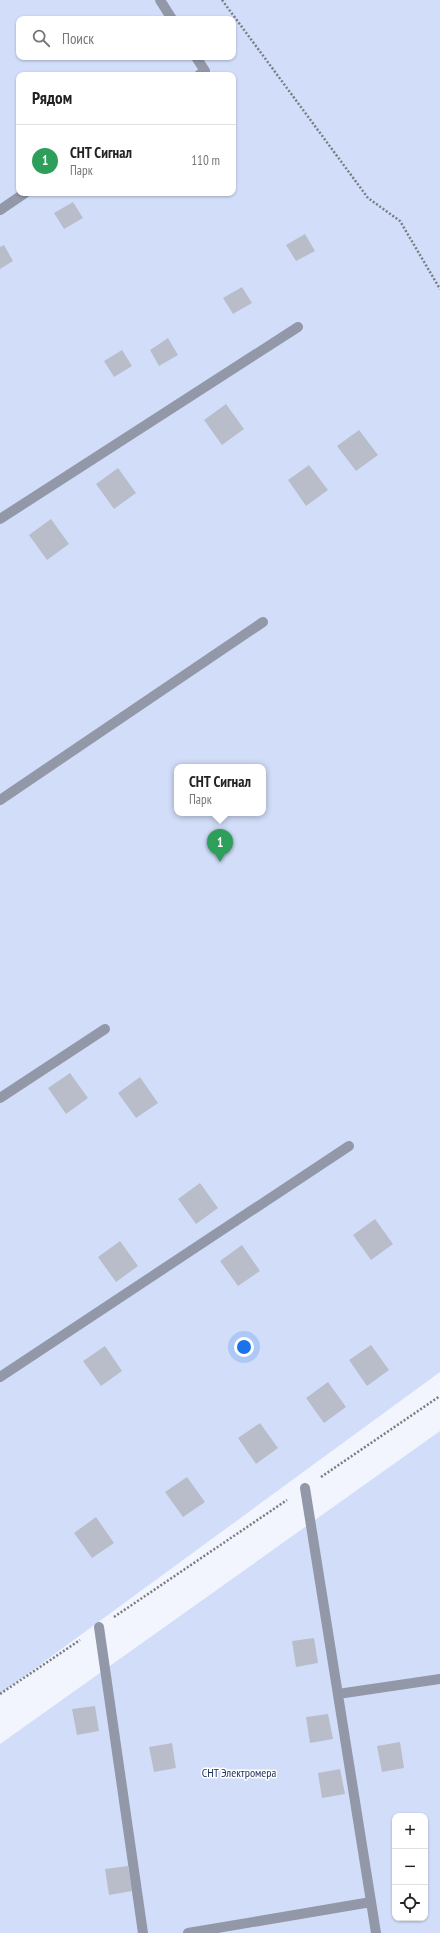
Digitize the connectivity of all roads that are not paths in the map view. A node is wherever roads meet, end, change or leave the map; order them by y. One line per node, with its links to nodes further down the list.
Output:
1 (160, 0): 2 (lane)
2 (170, 16)
3 (198, 60): 4 (lane)
4 (204, 72)
5 (21, 196): 6 (lane)
6 (0, 210)
7 (298, 327): 8 (lane)
8 (0, 519)
9 (262, 622): 10 (lane)
10 (0, 800)
11 (105, 1029): 12 (lane)
12 (0, 1098)
13 (349, 1146): 14 (lane)
14 (0, 1377)
15 (305, 1488): 18 (lane)
16 (99, 1627): 20 (lane)
17 (440, 1679): 18 (lane)
18 (338, 1694): 19 (lane)
19 (371, 1902): 21 (lane); 22 (lane)
20 (143, 1933)
21 (188, 1933)
22 (376, 1933)

